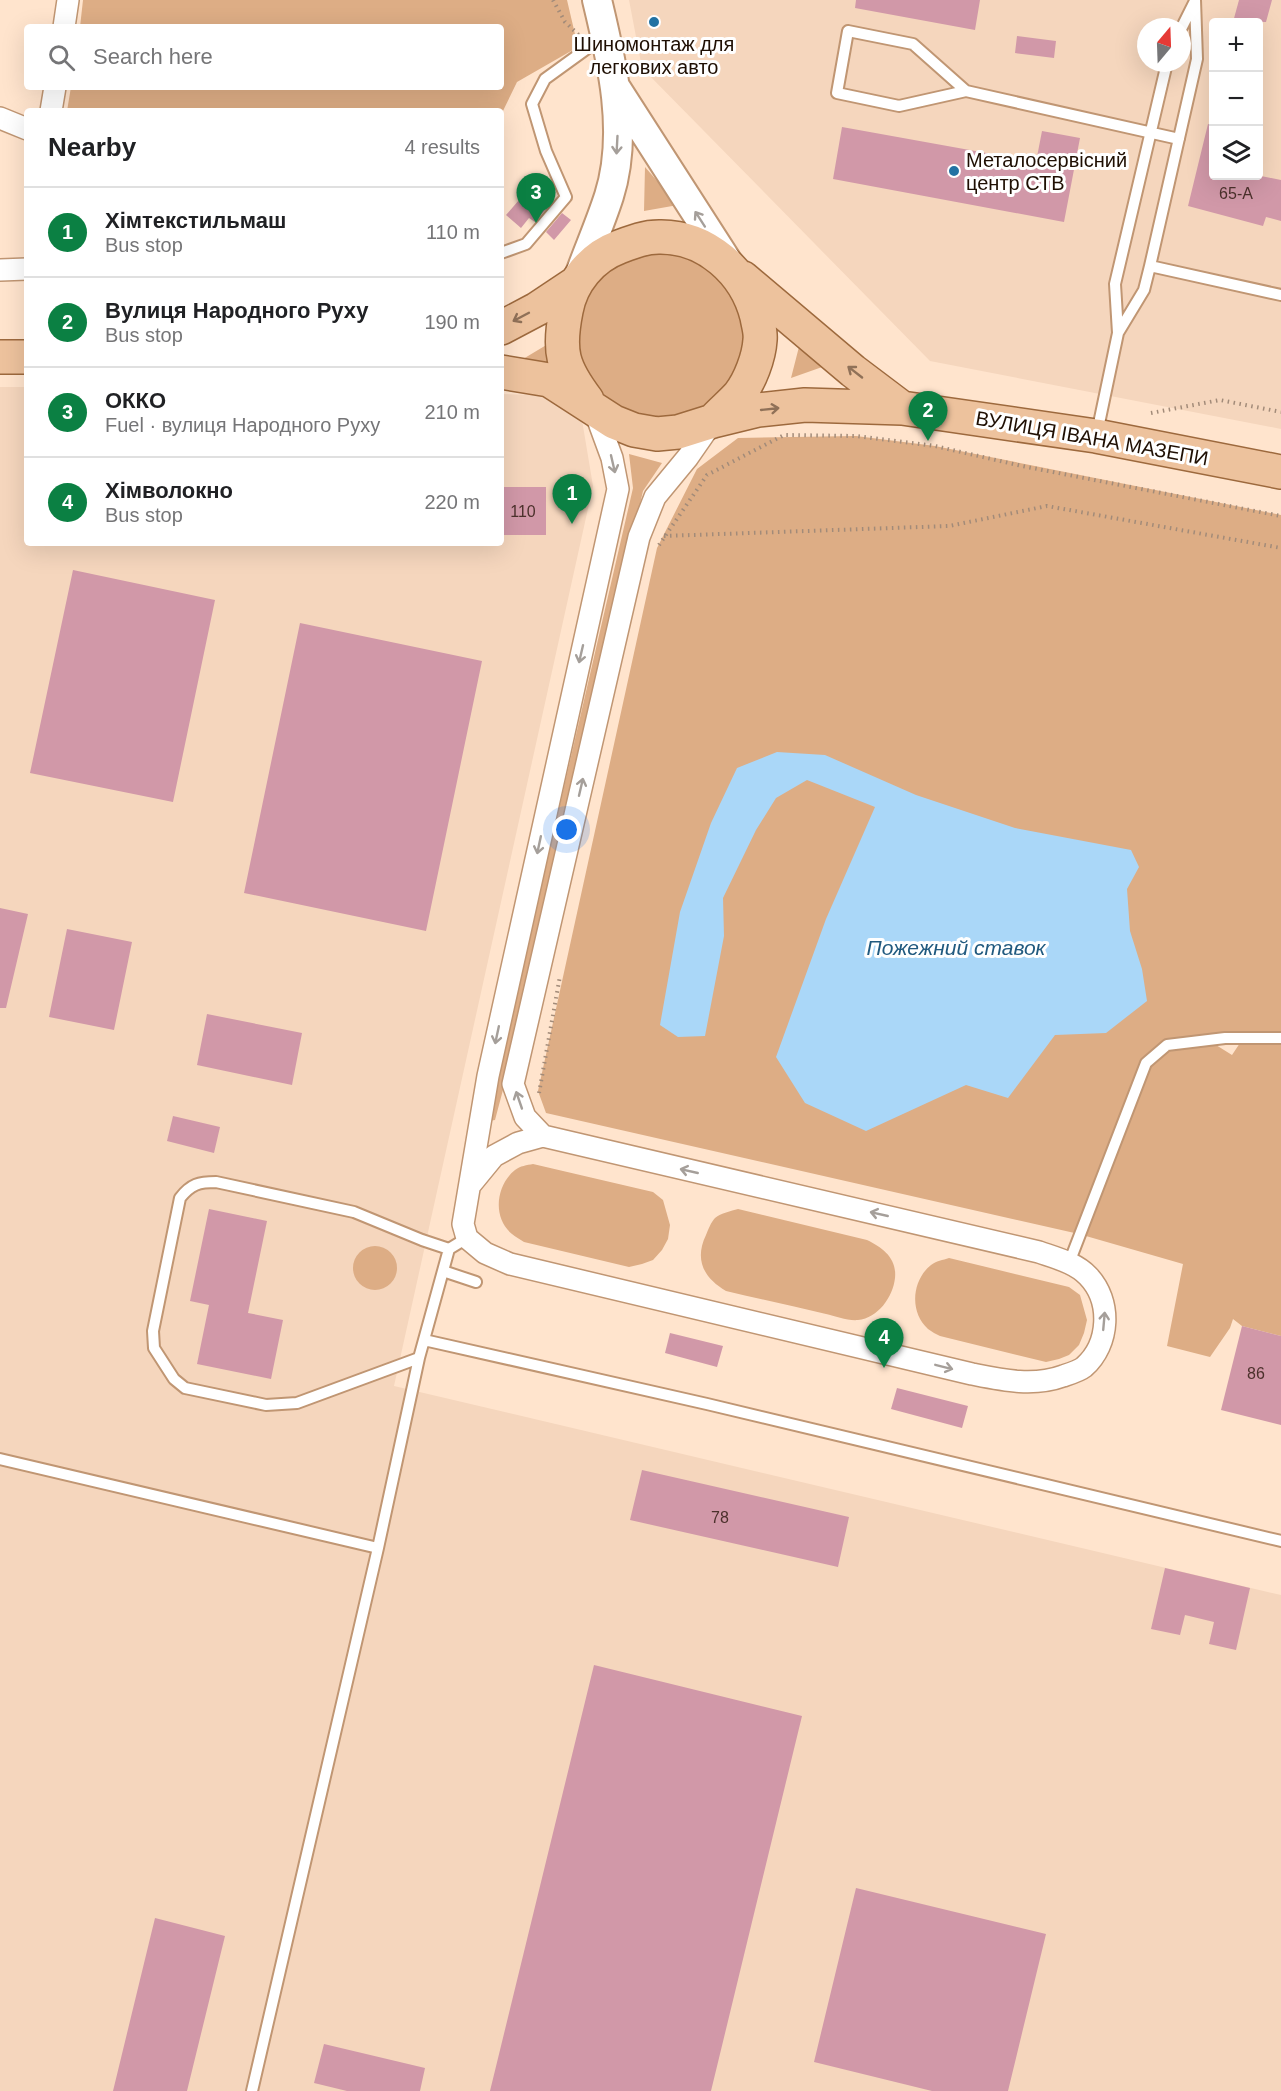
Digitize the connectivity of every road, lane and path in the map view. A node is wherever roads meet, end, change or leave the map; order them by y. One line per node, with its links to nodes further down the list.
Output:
1 (68, 0): 6 (street)
2 (553, 0): 7 (path)
3 (597, 0): 7 (main road)
4 (1195, 0): 5 (lane); 16 (lane)
5 (1186, 18)
6 (64, 24)
7 (597, 43): 9 (main road); 17 (lane)
8 (1165, 72): 15 (lane)
9 (615, 86): 19 (main road, one-way to 9); 22 (main road, one-way to 22)
10 (54, 90): 12 (street)
11 (966, 91): 11 (lane); 15 (lane)
12 (52, 108)
13 (0, 118): 14 (street)
14 (24, 128)
15 (1151, 132): 16 (lane); 25 (lane)
16 (1179, 139): 18 (lane)
17 (504, 252)
18 (1150, 266): 23 (lane); 25 (lane)
19 (732, 268): 22 (main road); 29 (main road, ВУЛИЦЯ ІВАНА МАЗЕПИ, one-way to 19); 33 (main road)
20 (24, 269): 21 (street)
21 (0, 270)
22 (576, 284): 24 (main road, one-way to 24); 30 (main road)
23 (1281, 295)
24 (504, 326)
25 (1118, 333): 34 (lane)
26 (0, 357): 27 (main road)
27 (24, 357)
28 (504, 372): 30 (main road)
29 (902, 408): 33 (main road, ВУЛИЦЯ ІВАНА МАЗЕПИ, one-way to 29); 34 (main road, ВУЛИЦЯ ІВАНА МАЗЕПИ)
30 (594, 409): 33 (main road); 44 (street, one-way to 44)
31 (1281, 412): 32 (path)
32 (1151, 413)
33 (713, 421): 43 (street, one-way to 33)
34 (1096, 436): 35 (main road, ВУЛИЦЯ ІВАНА МАЗЕПИ)
35 (1281, 472)
36 (1281, 516): 37 (path)
37 (664, 536): 38 (path); 39 (path)
38 (657, 548)
39 (1281, 548)
40 (562, 966): 42 (path)
41 (1281, 1038): 47 (lane)
42 (542, 1102)
43 (543, 1136): 44 (street); 47 (street, one-way to 43)
44 (471, 1184): 45 (street)
45 (467, 1238): 46 (lane); 47 (street, one-way to 47)
46 (449, 1249): 48 (lane); 51 (lane)
47 (1069, 1263)
48 (443, 1271): 49 (lane); 50 (lane)
49 (476, 1282)
50 (424, 1340): 51 (lane); 53 (lane)
51 (419, 1358): 54 (lane)
52 (0, 1459): 54 (lane)
53 (1281, 1541)
54 (378, 1548): 55 (lane)
55 (252, 2091)

